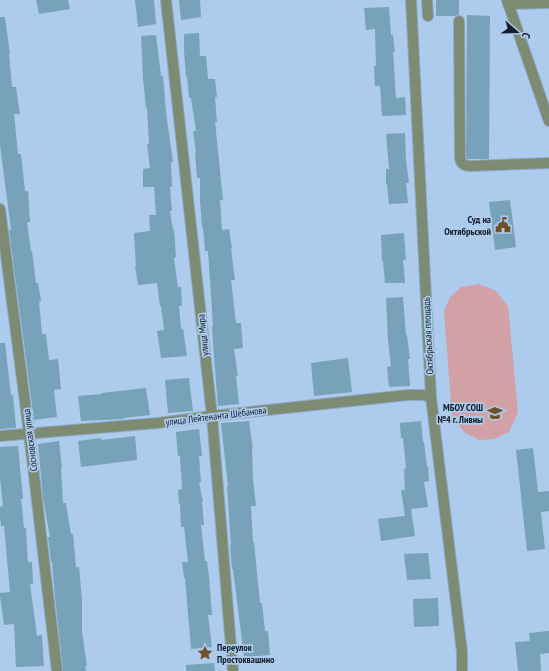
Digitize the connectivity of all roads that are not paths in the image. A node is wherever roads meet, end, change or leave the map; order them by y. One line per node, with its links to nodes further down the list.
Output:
1 (166, 0): 12 (street, улица Мира)
2 (412, 0): 11 (street, Октябрьская площадь)
3 (427, 0): 6 (street)
4 (507, 2): 5 (street); 8 (street)
5 (549, 3)
6 (428, 16)
7 (459, 21): 9 (street)
8 (549, 121)
9 (549, 164)
10 (0, 209): 13 (street, Сосновская улица)
11 (431, 397): 12 (street, улица Лейтенанта Шебанова); 17 (street, Октябрьская площадь)
12 (212, 416): 13 (street, улица Лейтенанта Шебанова); 16 (street, улица Мира)
13 (29, 433): 14 (street, улица Лейтенанта Шебанова); 15 (street, Сосновская улица)
14 (0, 436)
15 (57, 671)
16 (233, 671)
17 (462, 671)

